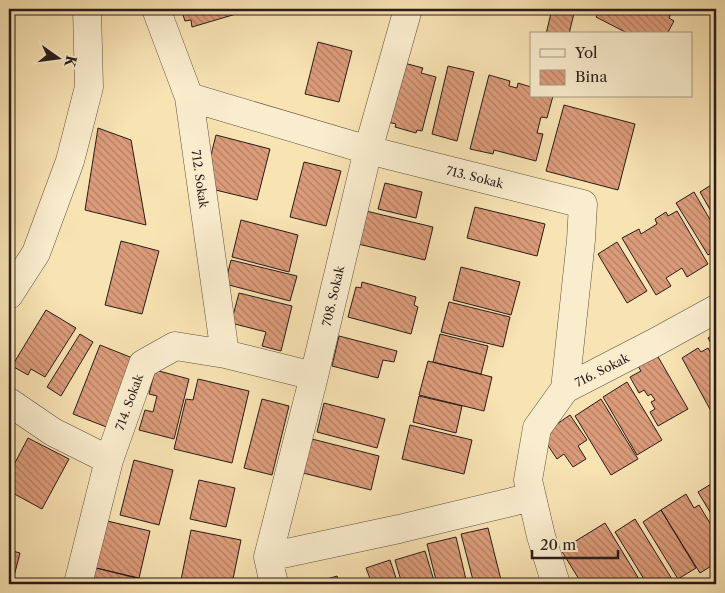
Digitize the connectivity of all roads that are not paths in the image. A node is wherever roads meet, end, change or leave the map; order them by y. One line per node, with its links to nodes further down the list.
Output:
1 (87, 9): 6 (street)
2 (156, 9): 4 (street, 712. Sokak)
3 (408, 9): 5 (street, 708. Sokak)
4 (189, 97): 5 (street, 713. Sokak); 8 (street, 712. Sokak)
5 (368, 150): 9 (street, 708. Sokak); 10 (street, 713. Sokak)
6 (9, 295)
7 (716, 309): 10 (street, 716. Sokak)
8 (225, 354): 9 (street, 714. Sokak); 12 (street, 714. Sokak)
9 (314, 376): 14 (street, 708. Sokak)
10 (566, 389): 13 (street, 716. Sokak)
11 (9, 402): 12 (street)
12 (109, 460): 15 (street, 714. Sokak)
13 (532, 497): 14 (street); 17 (street, 716. Sokak)
14 (268, 557): 16 (street, 708. Sokak)
15 (78, 584)
16 (274, 584)
17 (556, 584)

